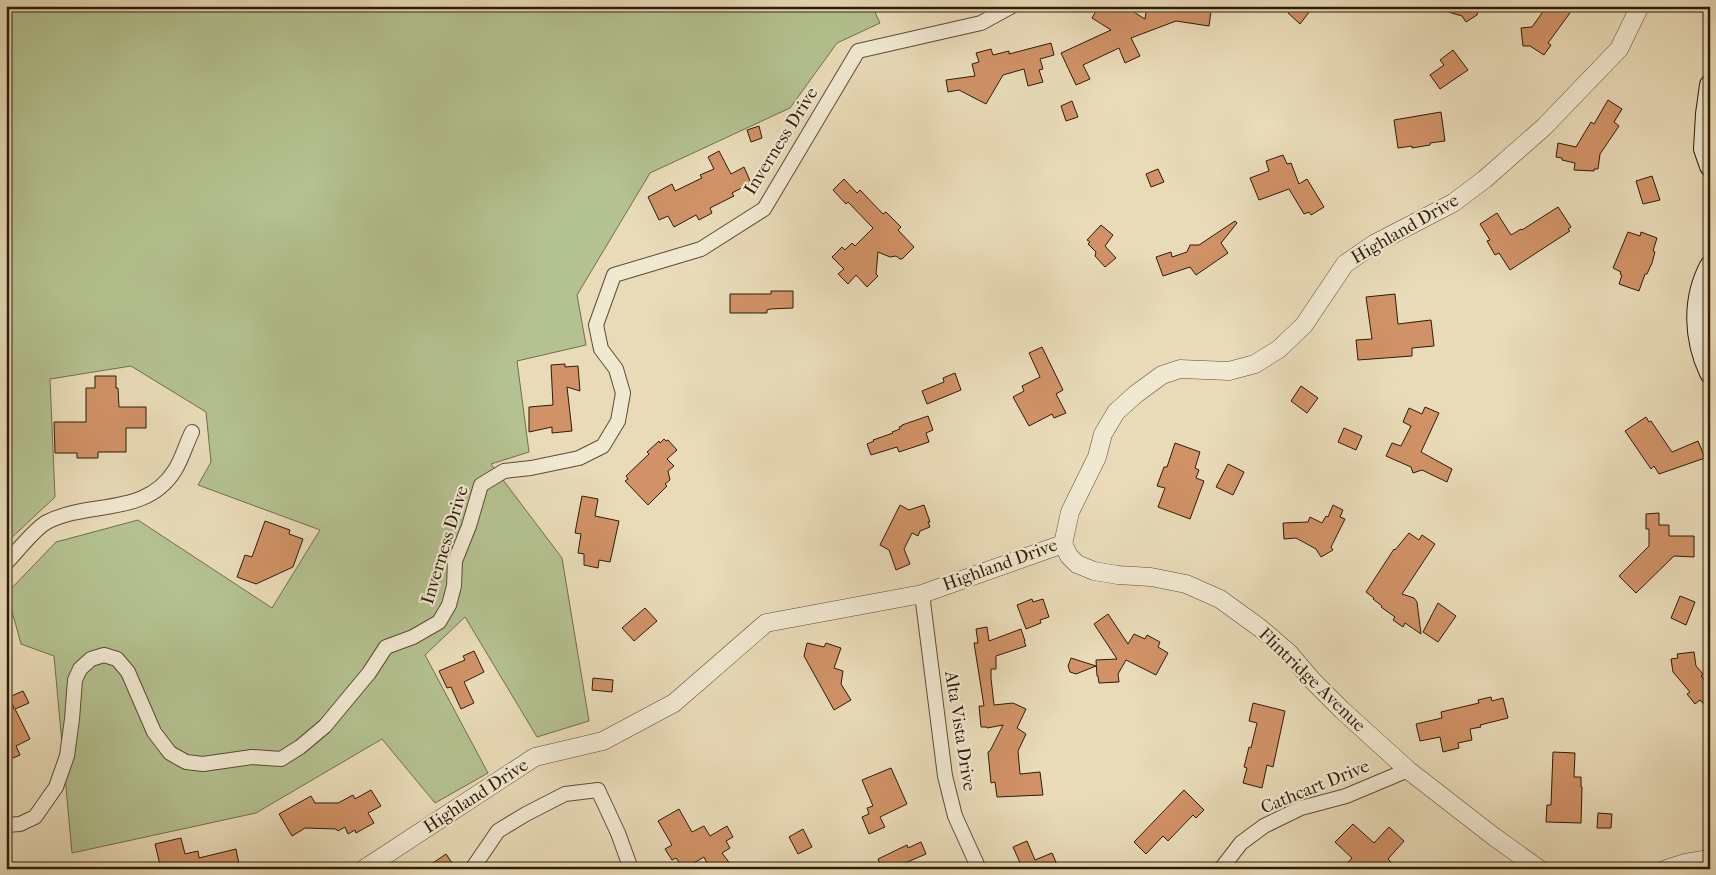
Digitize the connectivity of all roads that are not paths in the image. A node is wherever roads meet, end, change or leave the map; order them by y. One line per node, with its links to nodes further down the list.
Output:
1 (1012, 6): 12 (street, Inverness Drive)
2 (1640, 6): 8 (street, Highland Drive)
3 (1710, 85): 4 (main road)
4 (1710, 166)
5 (1710, 266): 6 (main road)
6 (1710, 373)
7 (192, 432): 9 (street)
8 (1063, 544): 10 (street, Highland Drive); 11 (street, Flintridge Avenue)
9 (6, 563)
10 (922, 594): 14 (street, Highland Drive); 17 (street, Alta Vista Drive)
11 (1408, 770): 18 (street, Cathcart Drive); 19 (street, Flintridge Avenue)
12 (6, 825)
13 (1710, 859): 20 (street)
14 (364, 869)
15 (472, 869): 16 (street)
16 (631, 869)
17 (979, 869)
18 (1222, 869)
19 (1539, 869)
20 (1666, 869)

